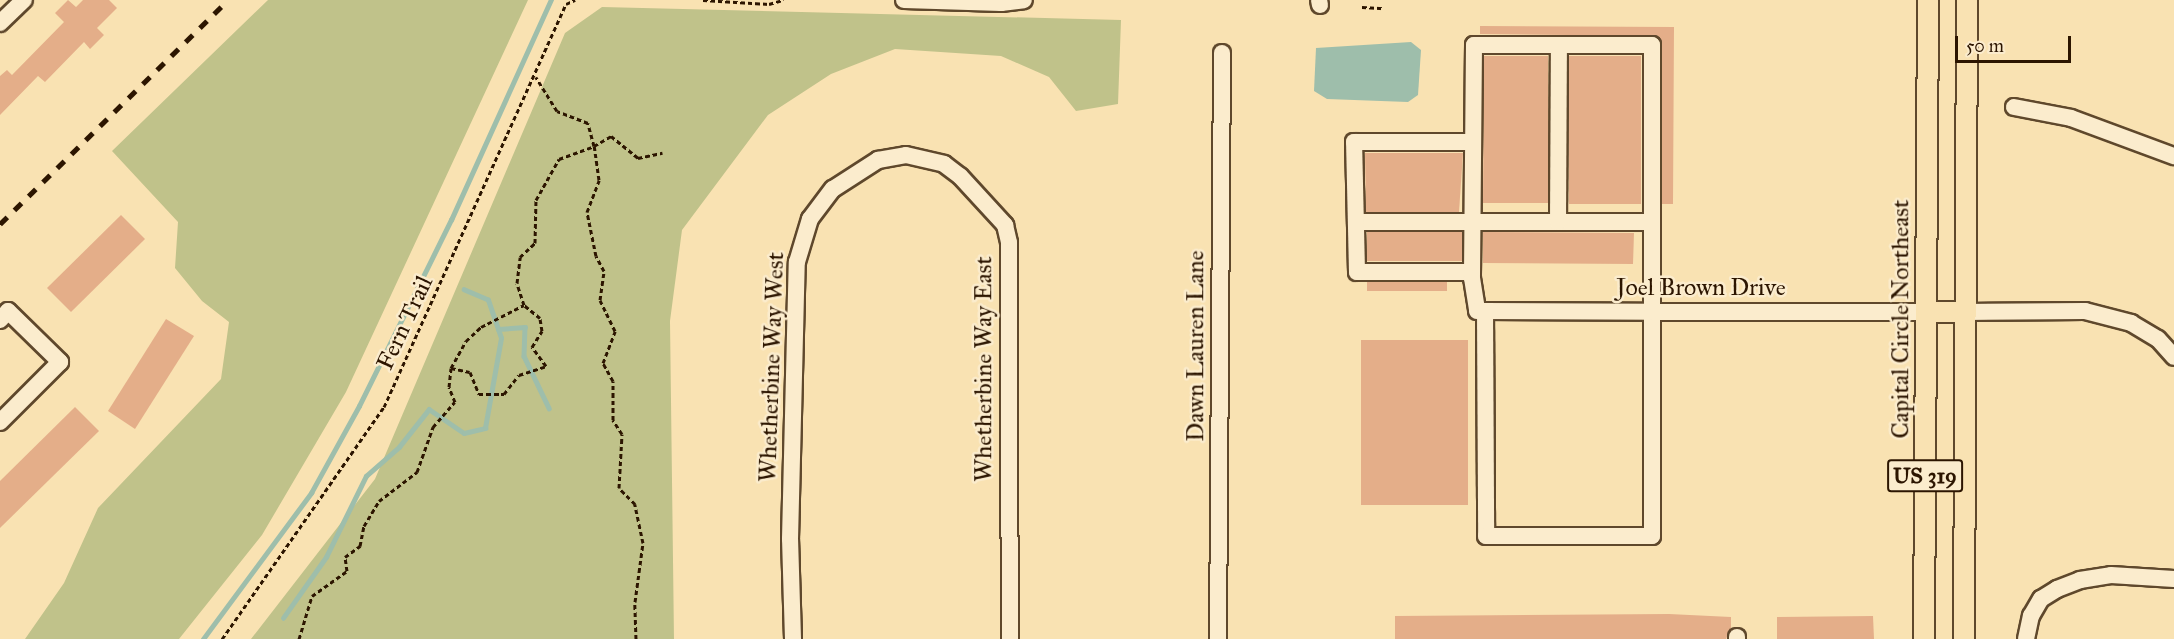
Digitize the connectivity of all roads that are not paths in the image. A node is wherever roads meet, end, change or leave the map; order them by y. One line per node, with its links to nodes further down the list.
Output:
1 (24, 0): 6 (street)
2 (904, 0): 3 (street)
3 (1024, 0)
4 (1928, 0): 20 (main road, Capital Circle Northeast / US 319)
5 (1967, 0): 21 (main road, US 319)
6 (0, 23)
7 (1559, 45): 10 (street); 15 (street); 16 (street)
8 (1222, 53): 28 (street, Dawn Lauren Lane)
9 (2014, 107): 12 (street)
10 (1473, 142): 13 (street); 14 (street)
11 (906, 155): 26 (street, Whetherbine Way West); 27 (street, Whetherbine Way East)
12 (2174, 156)
13 (1356, 222): 14 (street); 17 (street)
14 (1473, 222): 15 (street); 17 (street)
15 (1558, 222): 16 (street)
16 (1652, 222): 19 (street)
17 (1472, 272): 18 (street)
18 (1481, 311): 19 (street, Joel Brown Drive); 19 (street)
19 (1652, 312): 20 (street, Joel Brown Drive)
20 (1926, 312): 21 (main road); 29 (main road, Capital Circle Northeast / US 319)
21 (1966, 312): 23 (street); 30 (main road, US 319)
22 (0, 320): 24 (street)
23 (2174, 357)
24 (0, 422)
25 (2174, 579): 31 (street)
26 (792, 639)
27 (1010, 639)
28 (1218, 639)
29 (1924, 639)
30 (1964, 639)
31 (2026, 639)

